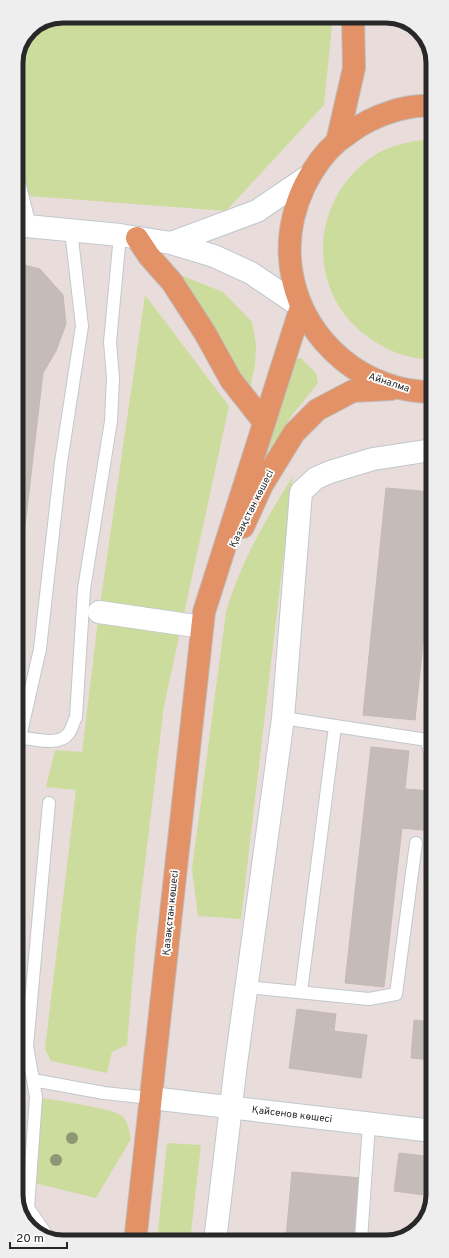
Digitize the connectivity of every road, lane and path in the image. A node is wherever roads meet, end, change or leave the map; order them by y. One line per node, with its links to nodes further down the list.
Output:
1 (353, 23): 3 (main road)
2 (426, 106): 3 (main road, Айналма)
3 (337, 142): 4 (main road, Айналма)
4 (310, 175): 8 (street); 9 (main road, Айналма)
5 (23, 225): 6 (street)
6 (71, 230): 7 (street); 17 (lane)
7 (129, 237): 8 (street); 12 (main road); 20 (lane)
8 (171, 243): 9 (street)
9 (301, 307): 10 (main road, Айналма); 12 (main road, Қазақстан көшесі)
10 (401, 389): 11 (main road, Айналма); 14 (main road, Қазақстан көшесі)
11 (426, 391)
12 (264, 422): 14 (main road, Қазақстан көшесі)
13 (426, 451): 18 (street)
14 (211, 586): 16 (main road, Қазақстан көшесі)
15 (99, 612): 16 (street)
16 (202, 627): 29 (main road, Қазақстан көшесі)
17 (23, 717)
18 (283, 718): 19 (lane); 24 (street)
19 (335, 726): 21 (lane); 25 (lane)
20 (23, 738)
21 (426, 740)
22 (49, 803): 26 (lane)
23 (416, 843): 25 (lane)
24 (246, 987): 25 (lane); 30 (street)
25 (301, 992)
26 (23, 1038)
27 (23, 1050): 28 (lane)
28 (33, 1080): 29 (lane); 33 (lane)
29 (150, 1098): 30 (street, Қайсенов көшесі); 34 (main road, Қазақстан көшесі)
30 (231, 1108): 31 (street, Қайсенов көшесі); 35 (street)
31 (369, 1124): 32 (street, Қайсенов көшесі); 36 (lane)
32 (426, 1130)
33 (44, 1230)
34 (137, 1235)
35 (216, 1235)
36 (361, 1235)

